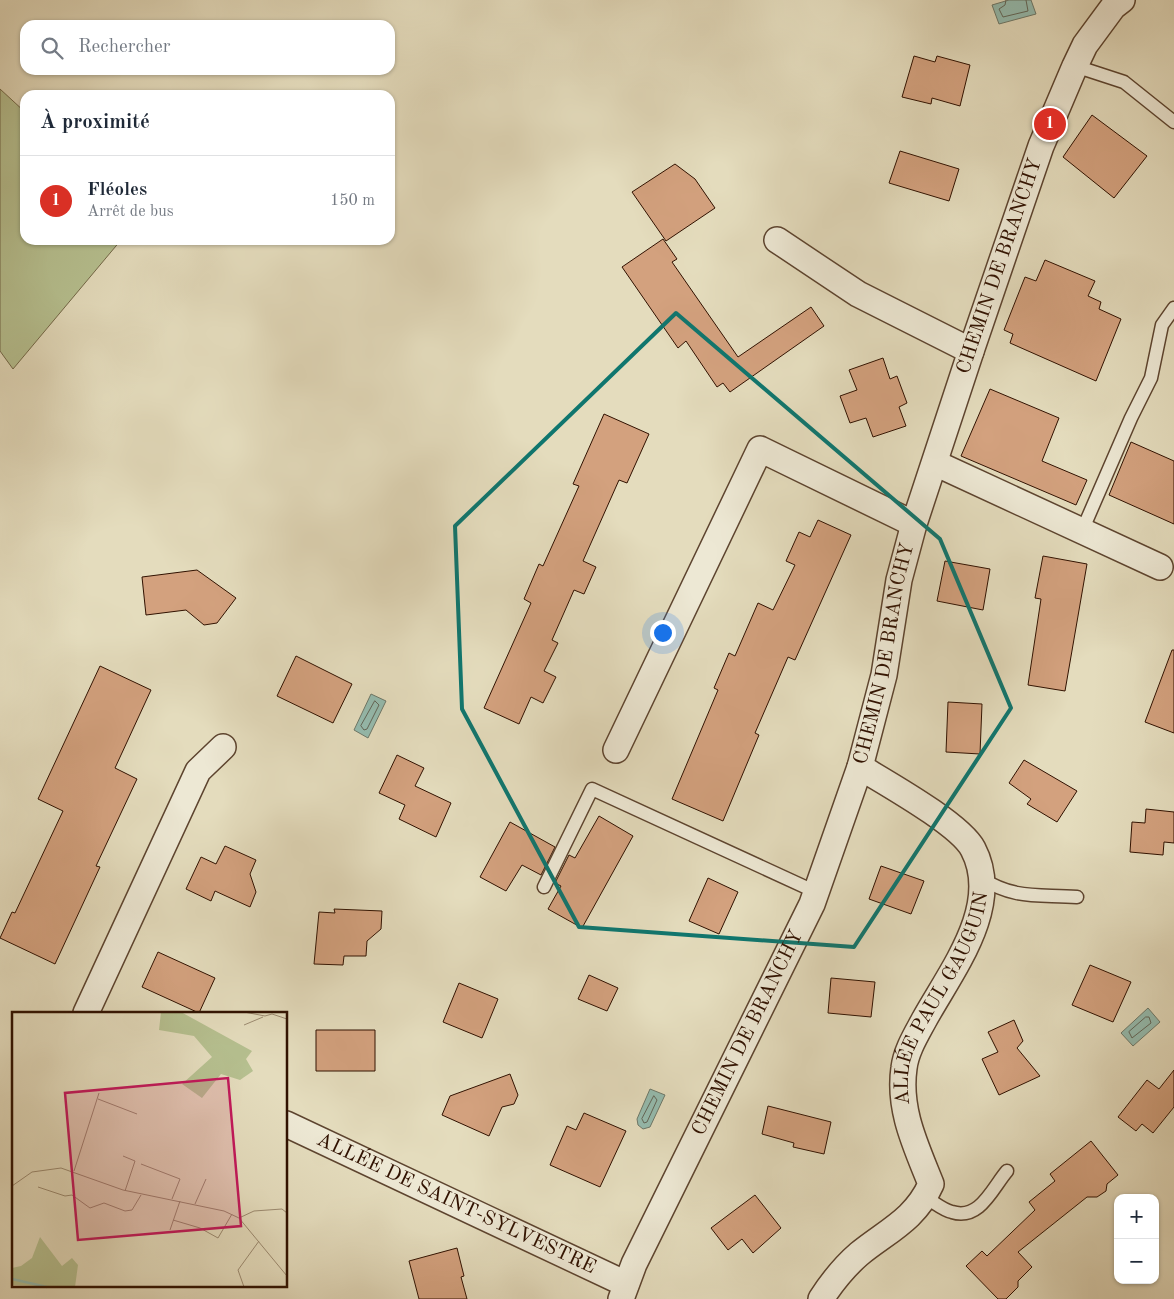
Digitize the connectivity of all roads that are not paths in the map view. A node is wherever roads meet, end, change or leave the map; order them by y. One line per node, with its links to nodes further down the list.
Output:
1 (1114, 2): 2 (street, CHEMIN DE BRANCHY)
2 (1075, 66): 3 (lane); 6 (street, CHEMIN DE BRANCHY)
3 (1174, 122)
4 (777, 240): 6 (street)
5 (1174, 308): 9 (lane)
6 (971, 351): 7 (street, CHEMIN DE BRANCHY)
7 (935, 463): 8 (street, CHEMIN DE BRANCHY); 9 (street)
8 (914, 524): 12 (street); 13 (street, CHEMIN DE BRANCHY)
9 (1082, 531): 10 (street)
10 (1160, 566)
11 (223, 747): 18 (street)
12 (616, 750)
13 (860, 767): 14 (street, ALLÉE PAUL GAUGUIN); 16 (street, CHEMIN DE BRANCHY)
14 (981, 878): 17 (lane); 21 (street, ALLÉE PAUL GAUGUIN)
15 (544, 887): 16 (lane)
16 (816, 892): 22 (street, CHEMIN DE BRANCHY)
17 (1077, 898)
18 (86, 1012)
19 (288, 1125): 22 (street, ALLÉE DE SAINT-SYLVESTRE)
20 (1007, 1171): 21 (lane)
21 (925, 1197): 23 (street)
22 (624, 1292)
23 (821, 1299)

